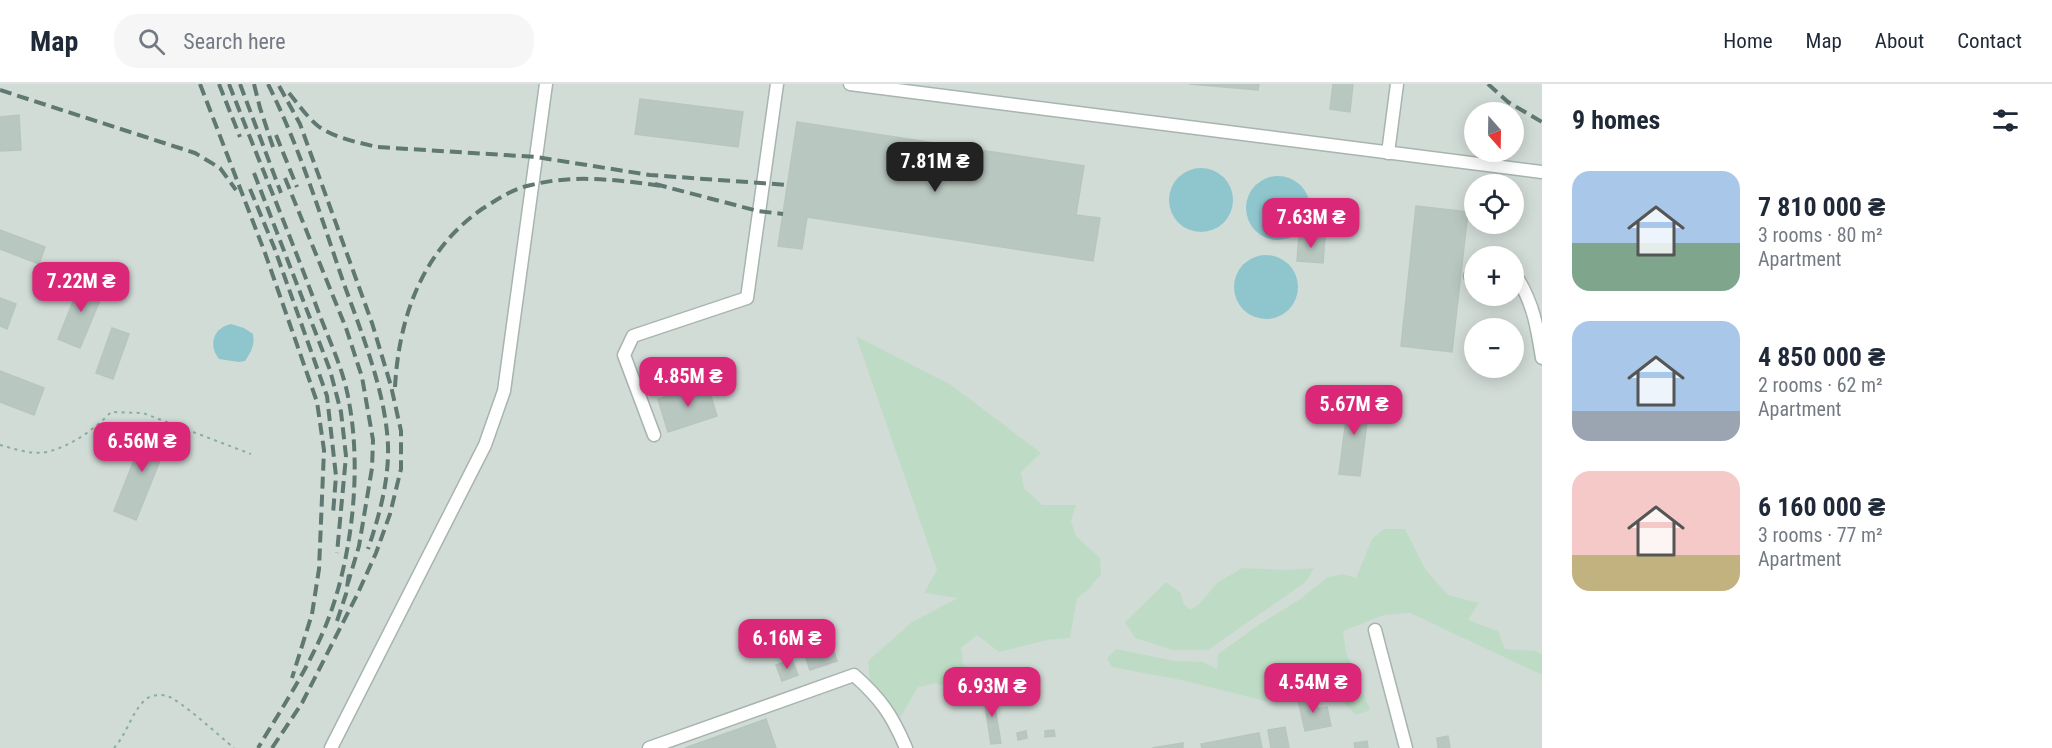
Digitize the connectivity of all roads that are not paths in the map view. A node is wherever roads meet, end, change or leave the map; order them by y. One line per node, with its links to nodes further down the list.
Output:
1 (546, 84): 11 (street)
2 (777, 84): 9 (street)
3 (850, 84): 5 (street)
4 (1397, 84): 5 (street)
5 (1388, 153): 6 (street)
6 (1542, 172)
7 (1524, 288): 8 (street)
8 (1542, 358)
9 (654, 435)
10 (1375, 630): 14 (street)
11 (331, 748)
12 (650, 748): 13 (street)
13 (906, 748)
14 (1406, 748)

